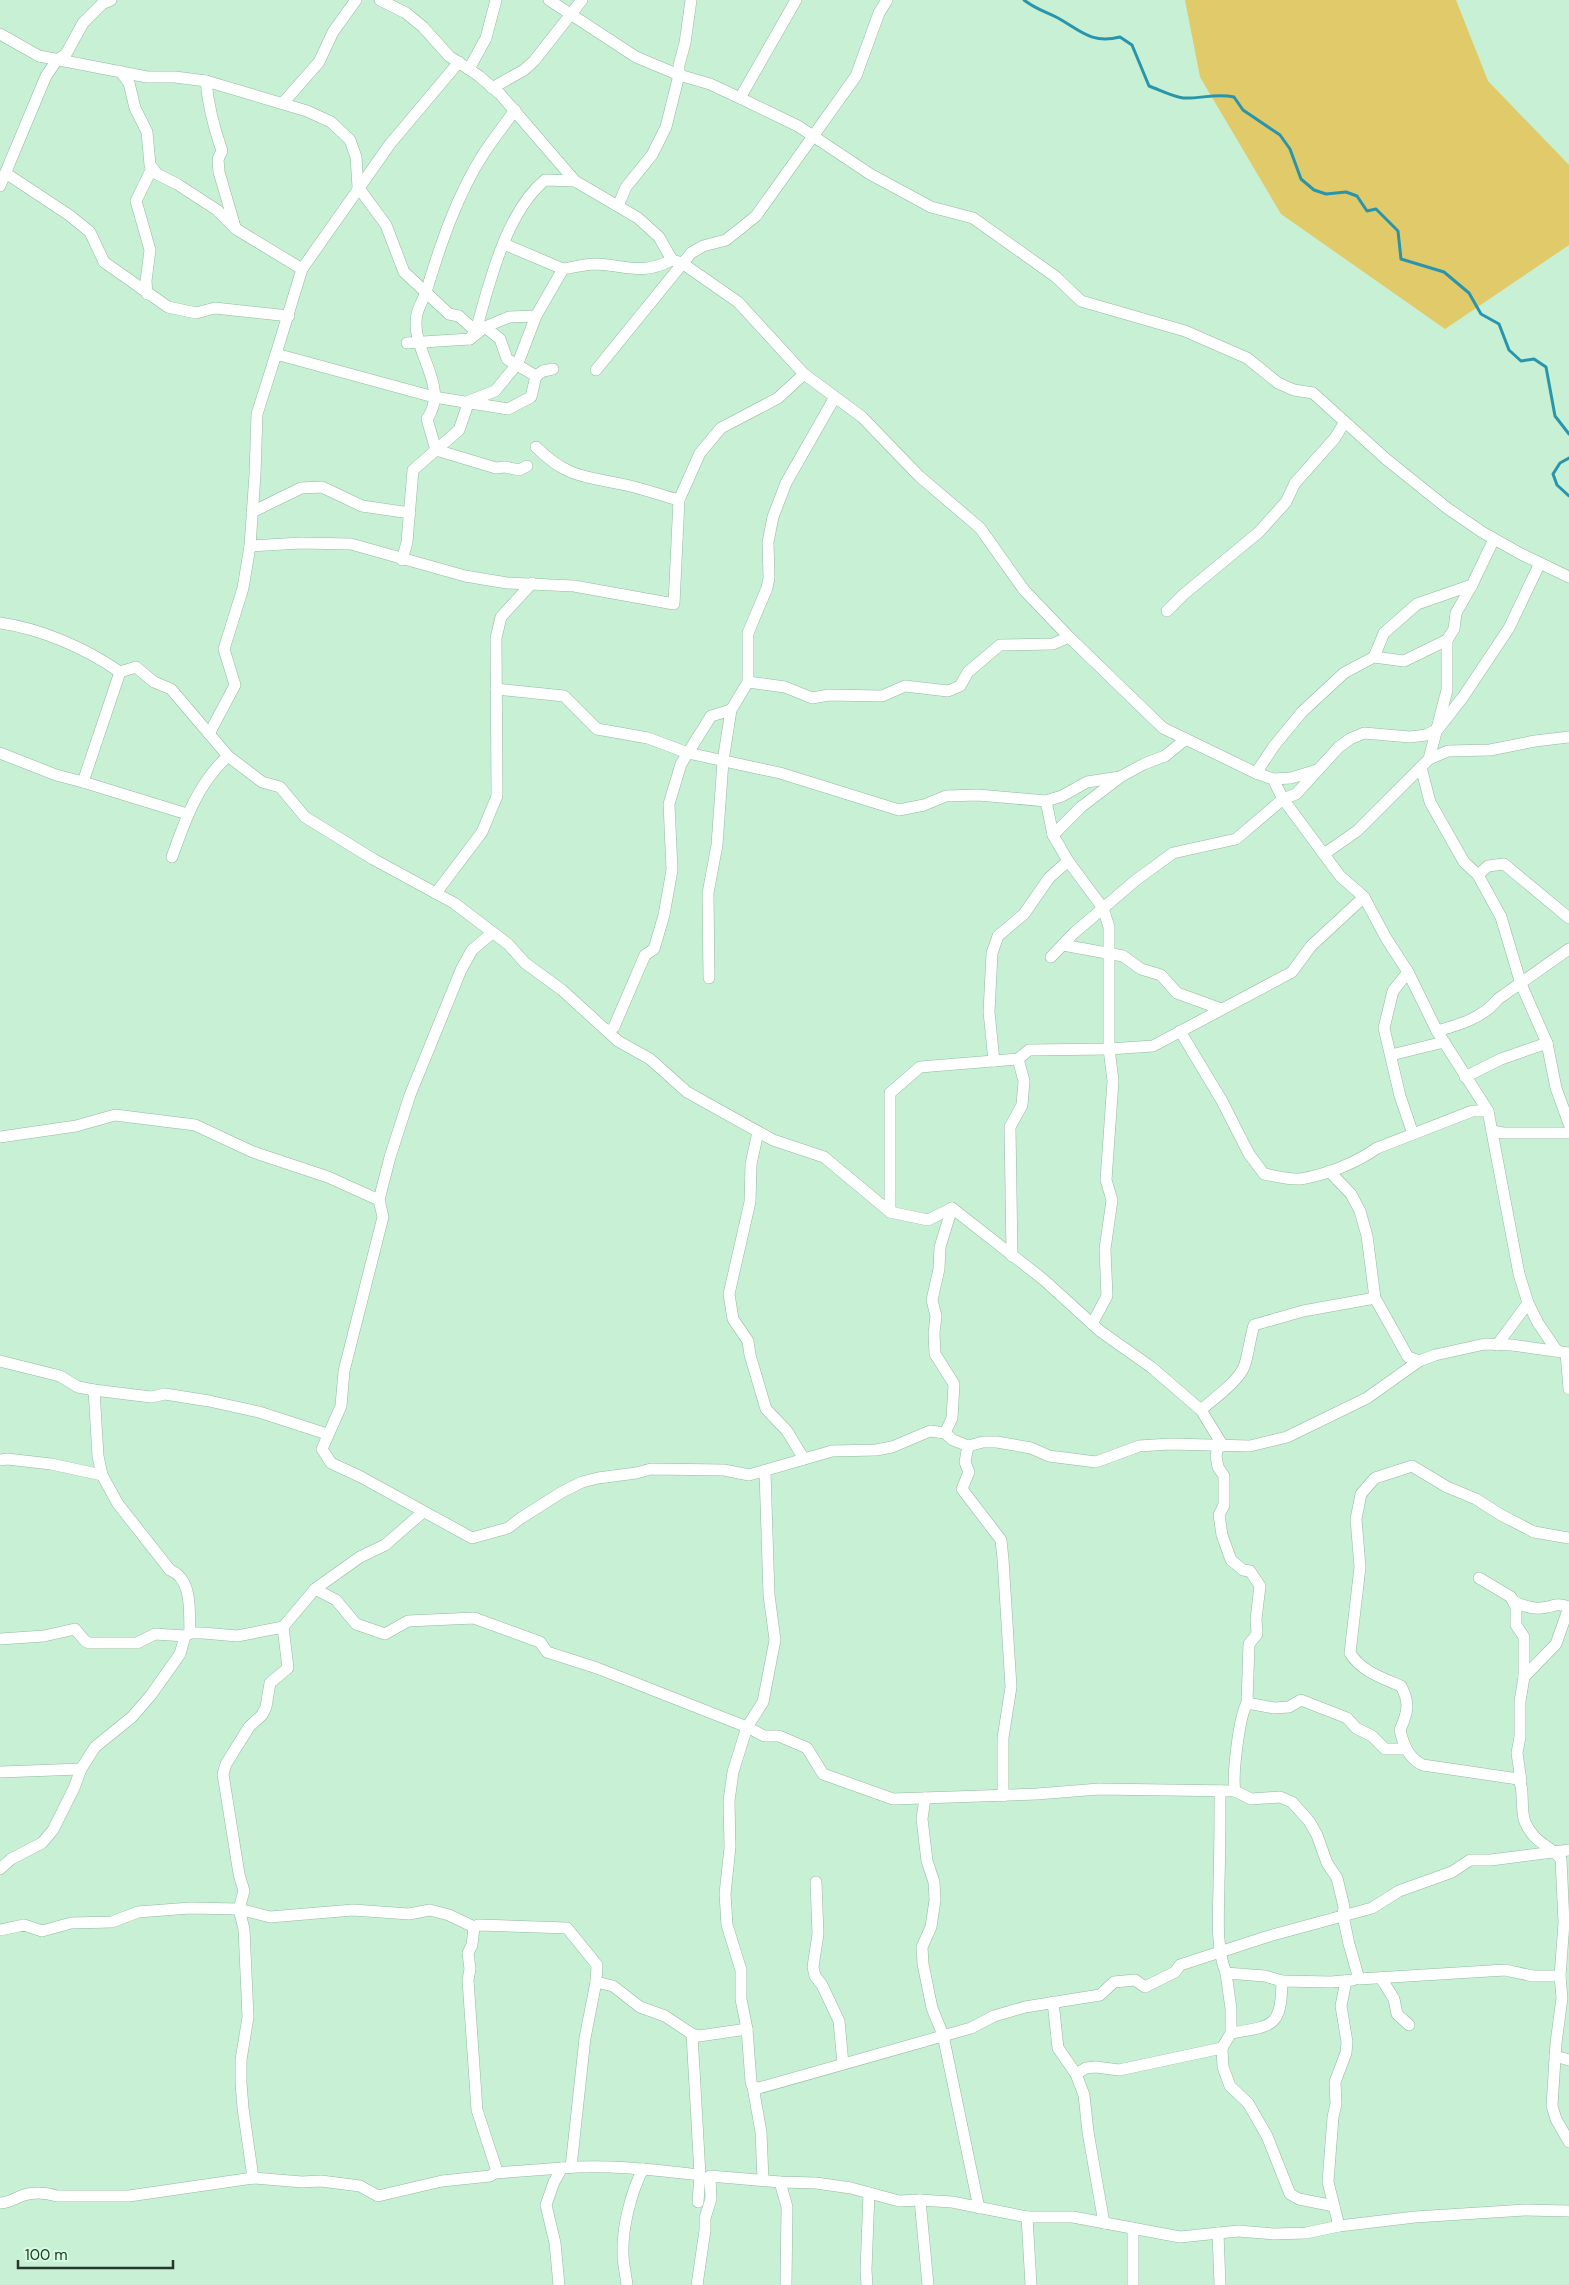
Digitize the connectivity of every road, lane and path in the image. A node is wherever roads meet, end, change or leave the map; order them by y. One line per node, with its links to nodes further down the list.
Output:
1 (110, 0): 12 (street)
2 (356, 0): 19 (street)
3 (380, 0): 13 (street)
4 (496, 0): 13 (street)
5 (549, 0): 10 (street)
6 (582, 0): 10 (street)
7 (692, 0): 15 (street)
8 (796, 0): 18 (street)
9 (887, 0): 21 (street)
10 (570, 16): 15 (street); 17 (street)
11 (0, 34): 12 (street)
12 (56, 60): 14 (street); 23 (street)
13 (464, 66): 17 (street); 26 (street)
14 (120, 71): 16 (street); 22 (street)
15 (679, 75): 18 (street); 27 (street)
16 (206, 81): 19 (street); 28 (street)
17 (492, 88): 20 (street)
18 (740, 98): 21 (street)
19 (283, 103): 26 (street)
20 (515, 110): 24 (street); 33 (street)
21 (812, 136): 30 (street); 49 (street)
22 (152, 168): 28 (street); 34 (street)
23 (7, 174): 25 (street); 34 (street)
24 (575, 182): 27 (street); 29 (street)
25 (0, 186)
26 (358, 186): 31 (street); 33 (street)
27 (618, 206): 30 (street)
28 (236, 229): 31 (street)
29 (504, 244): 32 (street); 37 (street)
30 (677, 261): 32 (street); 43 (street); 44 (street)
31 (302, 269): 35 (street)
32 (563, 269): 36 (street)
33 (426, 292): 37 (street); 38 (street)
34 (147, 294): 35 (street)
35 (289, 316): 40 (street)
36 (536, 316): 37 (street); 41 (street)
37 (481, 327): 38 (street); 41 (street)
38 (419, 342): 39 (street); 46 (street)
39 (407, 344)
40 (276, 354): 46 (street); 54 (street)
41 (518, 363): 45 (street); 48 (street)
42 (553, 369): 45 (street)
43 (596, 370)
44 (804, 374): 47 (street); 53 (street)
45 (536, 376): 48 (street)
46 (434, 397): 48 (street); 51 (street)
47 (835, 397): 65 (street); 69 (street)
48 (469, 401): 51 (street)
49 (1344, 423): 56 (street); 63 (street)
50 (536, 447): 53 (street)
51 (436, 450): 52 (street); 55 (street)
52 (527, 466)
53 (679, 500): 61 (street)
54 (252, 512): 55 (street); 57 (street)
55 (410, 513): 58 (street)
56 (1494, 539): 59 (street); 62 (street)
57 (250, 546): 58 (street); 73 (street)
58 (402, 560): 61 (street)
59 (1540, 563): 60 (street); 72 (street)
60 (1569, 577)
61 (532, 583): 70 (street)
62 (1472, 585): 66 (street); 67 (street)
63 (1167, 611)
64 (0, 623): 68 (street)
65 (1069, 637): 69 (street); 75 (street)
66 (1447, 640): 67 (street); 72 (street)
67 (1374, 657): 82 (street)
68 (120, 672): 73 (street); 85 (street)
69 (748, 682): 71 (street)
70 (496, 689): 76 (street); 94 (street)
71 (731, 710): 76 (street); 79 (street)
72 (1438, 729): 80 (street); 81 (street)
73 (209, 734): 78 (street)
74 (1569, 737): 80 (street)
75 (1186, 739): 82 (street); 83 (street)
76 (688, 753): 79 (street); 107 (street)
77 (1, 755): 85 (street)
78 (228, 756): 88 (street); 94 (street)
79 (723, 761): 87 (street); 104 (street)
80 (1425, 763): 90 (street); 93 (street)
81 (1317, 770): 84 (street); 86 (street)
82 (1256, 773): 84 (street)
83 (1120, 777): 87 (street); 89 (street)
84 (1273, 779): 86 (street)
85 (83, 782): 88 (street)
86 (1283, 799): 90 (street); 96 (street)
87 (1046, 801): 89 (street)
88 (187, 814): 91 (street)
89 (1053, 834): 92 (street)
90 (1324, 854): 95 (street)
91 (172, 857)
92 (1068, 861): 96 (street); 115 (street)
93 (1478, 875): 97 (street); 105 (street)
94 (436, 893): 98 (street)
95 (1364, 897): 103 (street); 106 (street)
96 (1103, 908): 99 (street); 101 (street)
97 (1569, 918)
98 (492, 933): 107 (street); 125 (street)
99 (1063, 945): 101 (street); 102 (street)
100 (1569, 949): 105 (street)
101 (1109, 953): 106 (street); 112 (street)
102 (1052, 957)
103 (1408, 972): 109 (street); 113 (street)
104 (709, 978)
105 (1521, 984): 109 (street); 111 (street)
106 (1221, 1009): 108 (street)
107 (609, 1031): 120 (street)
108 (1180, 1031): 112 (street); 124 (street)
109 (1437, 1031): 110 (street)
110 (1444, 1042): 113 (street); 116 (street)
111 (1547, 1043): 116 (street); 118 (street)
112 (1109, 1050): 114 (street); 131 (street)
113 (1392, 1055): 122 (street)
114 (1018, 1059): 115 (street); 128 (street)
115 (994, 1061): 127 (street)
116 (1465, 1077): 117 (street)
117 (1488, 1111): 119 (street); 122 (street)
118 (1569, 1124)
119 (1492, 1131): 121 (street); 130 (street)
120 (758, 1132): 127 (street); 143 (street)
121 (1569, 1133)
122 (1412, 1134): 124 (street)
123 (0, 1137): 125 (street)
124 (1328, 1171): 129 (street)
125 (379, 1200): 140 (street)
126 (952, 1208): 127 (street); 128 (street); 139 (street)
127 (890, 1212)
128 (1012, 1256): 131 (street)
129 (1375, 1298): 135 (street); 138 (street)
130 (1528, 1303): 132 (street); 133 (street)
131 (1092, 1324): 138 (street)
132 (1497, 1345): 133 (street); 135 (street)
133 (1564, 1352): 136 (street)
134 (0, 1361): 137 (street)
135 (1419, 1361): 142 (street)
136 (1569, 1389)
137 (94, 1390): 140 (street); 146 (street)
138 (1201, 1410): 142 (street)
139 (945, 1433): 141 (street); 143 (street)
140 (327, 1434): 147 (street)
141 (968, 1446): 142 (street); 165 (street)
142 (1221, 1446): 157 (street)
143 (804, 1459): 145 (street)
144 (0, 1460): 146 (street)
145 (765, 1472): 147 (street); 158 (street)
146 (102, 1475): 154 (street)
147 (423, 1512): 150 (street)
148 (1569, 1538): 159 (street)
149 (1479, 1578): 151 (street)
150 (315, 1589): 153 (street); 158 (street)
151 (1513, 1601): 152 (street); 156 (street)
152 (1568, 1612): 156 (street)
153 (282, 1627): 154 (street); 171 (street)
154 (187, 1634): 155 (street); 160 (street)
155 (0, 1639)
156 (1524, 1677): 162 (street)
157 (1247, 1703): 159 (street); 164 (street)
158 (747, 1727): 166 (street); 186 (street)
159 (1406, 1749): 162 (street)
160 (81, 1769): 161 (street); 169 (street)
161 (0, 1772)
162 (1521, 1781): 168 (street)
163 (1220, 1791): 164 (street); 165 (street); 175 (street)
164 (1235, 1791): 172 (street)
165 (1002, 1796): 166 (street)
166 (925, 1798): 190 (street)
167 (1569, 1850): 168 (street)
168 (1556, 1853): 172 (street); 177 (street)
169 (0, 1868)
170 (816, 1882): 194 (street)
171 (239, 1909): 173 (street); 174 (street); 202 (street)
172 (1343, 1916): 175 (street); 178 (street)
173 (474, 1928): 182 (street); 200 (street)
174 (0, 1930)
175 (1220, 1954): 176 (street); 183 (street)
176 (1226, 1973): 180 (street); 188 (street)
177 (1560, 1976): 179 (street); 187 (street)
178 (1359, 1978): 179 (street); 181 (street)
179 (1381, 1978): 185 (street)
180 (1282, 1980): 181 (street); 188 (street)
181 (1346, 1981): 209 (street)
182 (596, 1982): 189 (street); 198 (street)
183 (1053, 2002): 190 (street); 195 (street)
184 (1569, 2022): 187 (street)
185 (1409, 2024)
186 (747, 2029): 189 (street); 196 (street)
187 (1559, 2029): 192 (street)
188 (1231, 2033): 191 (street)
189 (692, 2034): 201 (street)
190 (943, 2036): 194 (street); 210 (street)
191 (1222, 2048): 195 (street); 209 (street)
192 (1555, 2056): 193 (street); 197 (street)
193 (1569, 2060)
194 (843, 2064): 196 (street)
195 (1076, 2074): 213 (street)
196 (753, 2087): 203 (street)
197 (1569, 2142)
198 (566, 2168): 199 (street); 200 (street); 217 (street)
199 (643, 2169): 201 (street); 218 (street)
200 (495, 2173): 202 (street)
201 (700, 2175): 207 (street)
202 (253, 2178): 208 (street)
203 (763, 2180): 204 (street); 219 (street)
204 (780, 2182): 205 (street); 220 (street)
205 (869, 2193): 206 (street); 221 (street)
206 (920, 2200): 210 (street); 222 (street)
207 (698, 2202)
208 (0, 2203)
209 (1334, 2206): 214 (street)
210 (979, 2208): 212 (street)
211 (1569, 2210): 214 (street)
212 (1027, 2217): 213 (street); 223 (street)
213 (1104, 2223): 215 (street)
214 (1339, 2226): 216 (street)
215 (1132, 2228): 216 (street); 224 (street)
216 (1218, 2233): 225 (street)
217 (558, 2285)
218 (627, 2285)
219 (697, 2285)
220 (786, 2285)
221 (868, 2285)
222 (928, 2285)
223 (1031, 2285)
224 (1133, 2285)
225 (1220, 2285)

